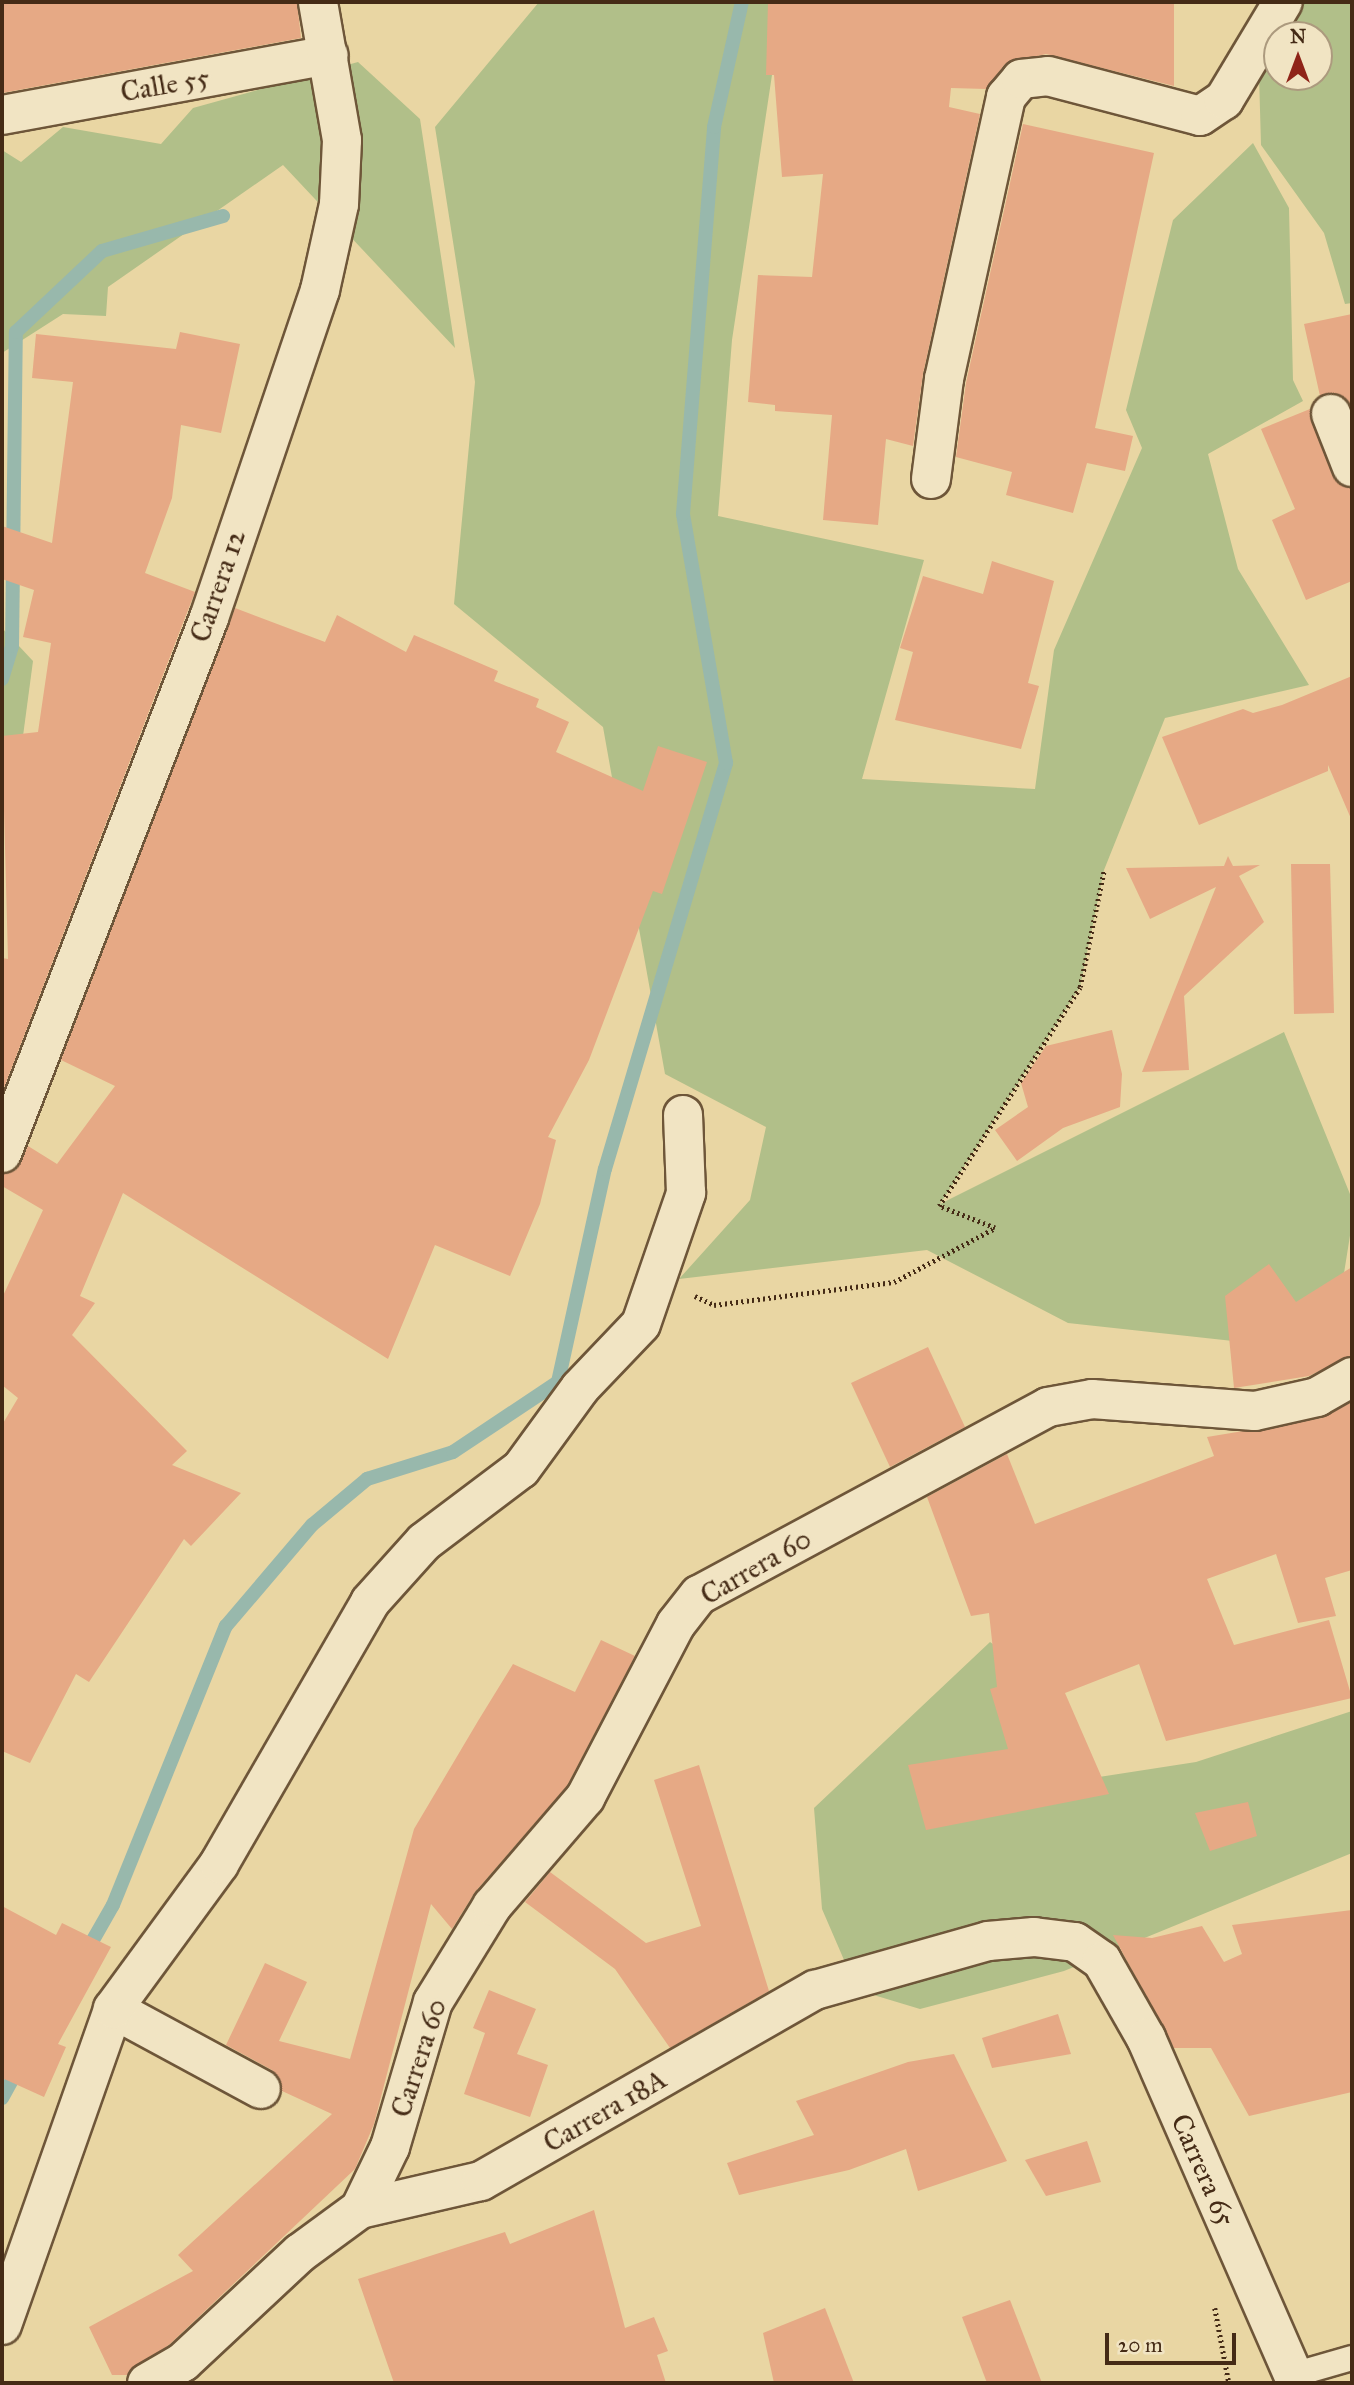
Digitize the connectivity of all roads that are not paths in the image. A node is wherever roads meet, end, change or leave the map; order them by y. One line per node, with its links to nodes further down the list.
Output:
1 (318, 2): 3 (street, Carrera 12)
2 (1283, 2): 7 (street)
3 (329, 55): 4 (street, Calle 55); 9 (street, Carrera 12)
4 (2, 115)
5 (1331, 414): 6 (street)
6 (1352, 467)
7 (931, 479)
8 (683, 1115): 12 (street)
9 (2, 1153)
10 (1352, 1377): 14 (street, Carrera 60)
11 (1102, 1961): 14 (street, Carrera 18A); 17 (street, Carrera 65)
12 (114, 2009): 13 (street); 15 (street)
13 (261, 2089)
14 (360, 2209): 18 (street, Carrera 18A)
15 (2, 2325)
16 (1352, 2358): 17 (lane)
17 (1295, 2379)
18 (147, 2383)

